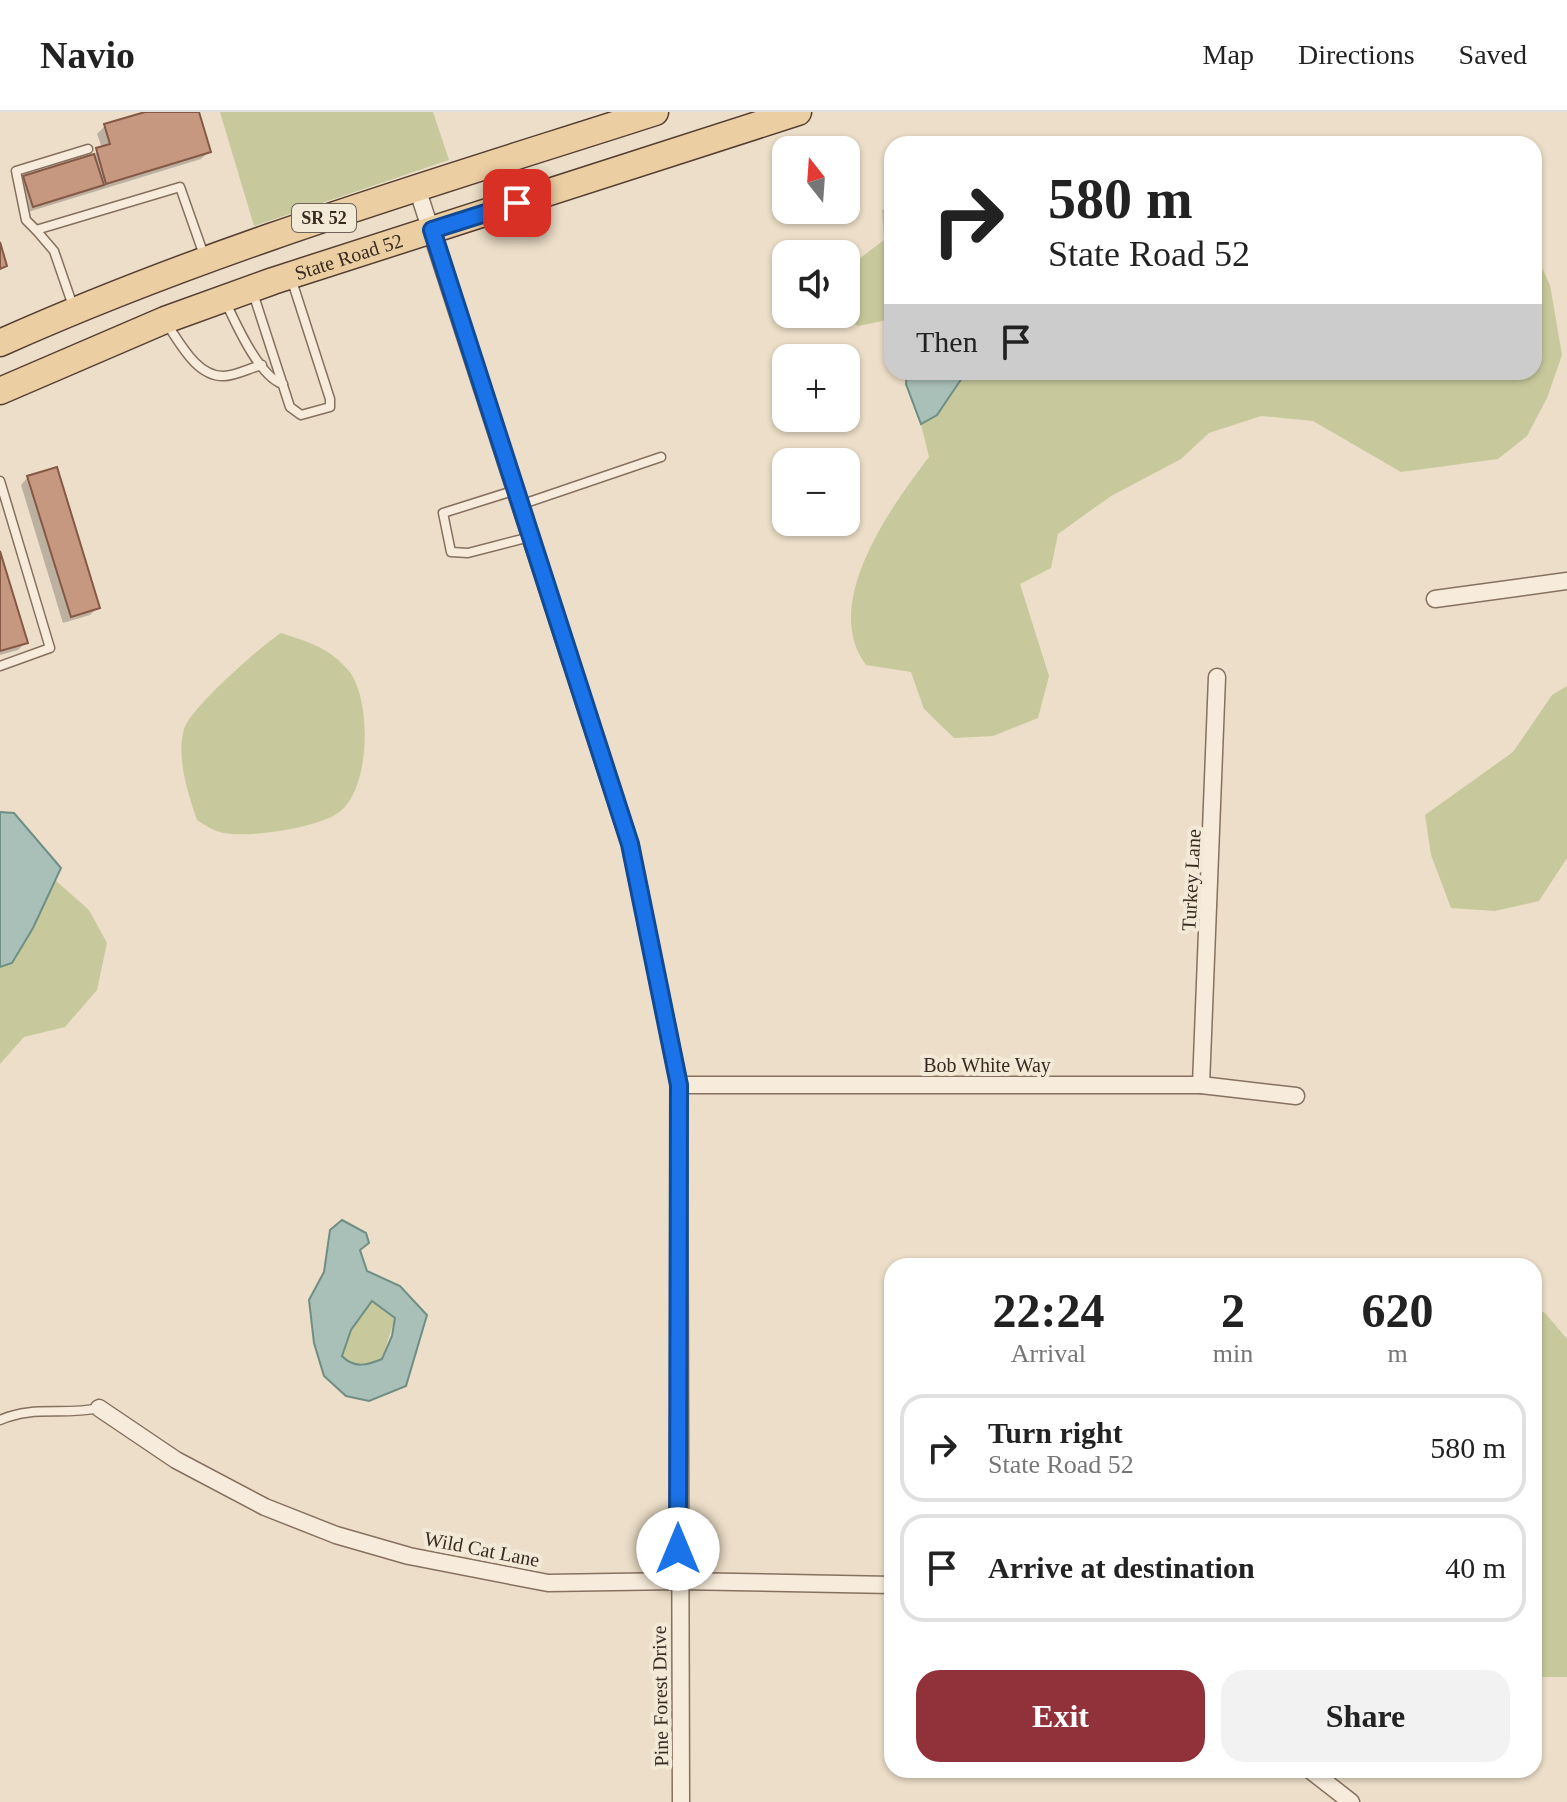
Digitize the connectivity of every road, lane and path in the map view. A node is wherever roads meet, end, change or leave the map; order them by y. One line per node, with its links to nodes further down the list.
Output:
1 (655, 112): 4 (main road, SR 52)
2 (784, 115): 6 (main road, State Road 52 / SR 52)
3 (88, 149): 5 (lane)
4 (417, 188): 6 (street, Pine Forest Drive); 7 (main road, SR 52)
5 (36, 230): 7 (lane); 11 (lane)
6 (432, 230): 8 (main road, State Road 52 / SR 52); 19 (street, Pine Forest Drive)
7 (205, 259): 11 (main road, SR 52)
8 (290, 275): 9 (main road, State Road 52 / SR 52); 15 (lane)
9 (251, 289): 10 (main road, State Road 52 / SR 52); 15 (lane)
10 (224, 298): 12 (main road, State Road 52 / SR 52); 14 (lane)
11 (75, 309): 13 (main road, SR 52)
12 (165, 320): 14 (lane); 16 (main road, State Road 52 / SR 52)
13 (0, 343)
14 (262, 365): 15 (lane)
15 (283, 384)
16 (0, 391)
17 (661, 457): 19 (lane)
18 (0, 481): 23 (lane)
19 (518, 497): 20 (street, Pine Forest Drive); 20 (lane)
20 (531, 537): 25 (street, Pine Forest Drive)
21 (1567, 581): 22 (street)
22 (1435, 599)
23 (0, 666)
24 (1217, 677): 26 (street, Turkey Lane)
25 (679, 1085): 26 (street, Bob White Way); 30 (street, Pine Forest Drive)
26 (1201, 1085): 27 (street, Bob White Way)
27 (1296, 1096)
28 (99, 1408): 29 (lane); 30 (street, Wild Cat Lane)
29 (0, 1420)
30 (678, 1581): 31 (street, Wild Cat Lane); 33 (street, Pine Forest Drive)
31 (884, 1585)
32 (1320, 1778): 34 (street)
33 (681, 1802)
34 (1351, 1802)

